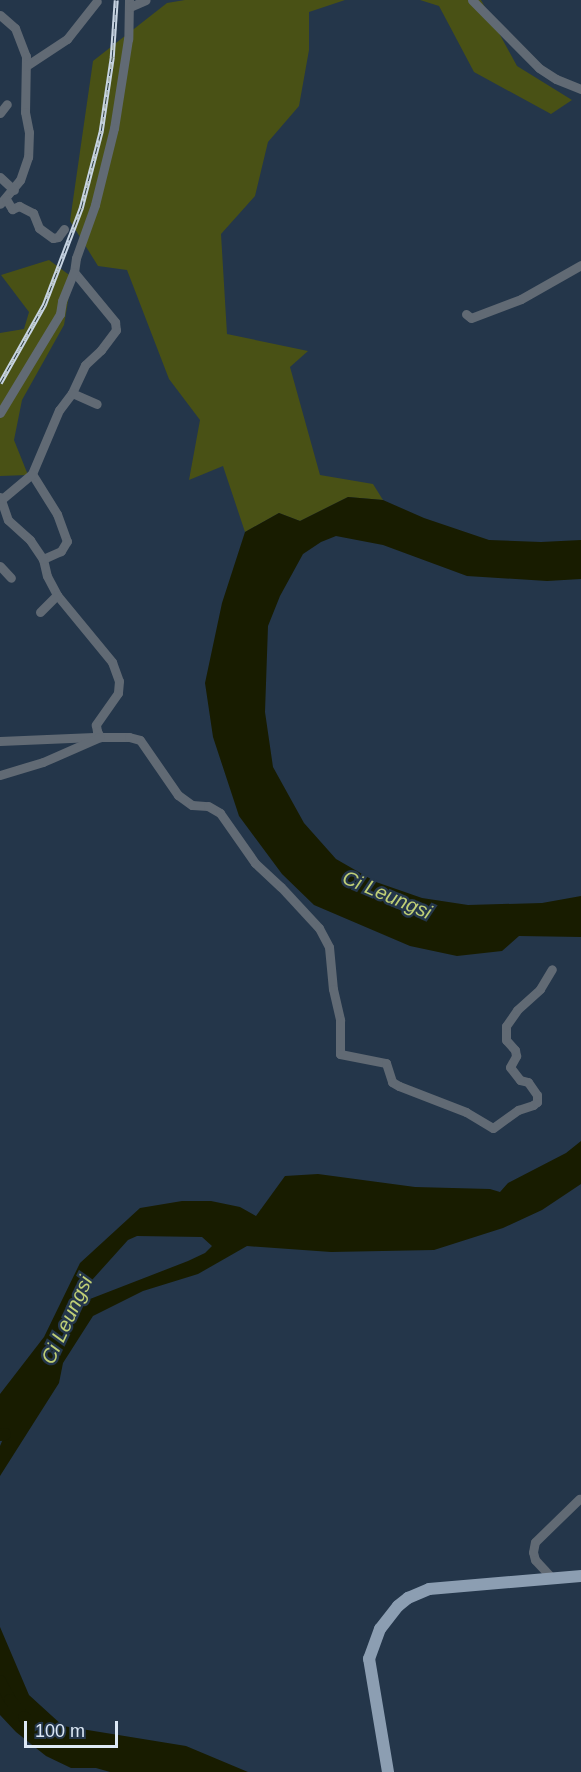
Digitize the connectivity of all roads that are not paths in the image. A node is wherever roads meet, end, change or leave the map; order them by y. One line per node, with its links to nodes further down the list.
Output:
1 (146, 0): 4 (street)
2 (472, 0): 7 (street)
3 (97, 1): 6 (street)
4 (129, 3): 15 (street)
5 (0, 15): 6 (street)
6 (26, 66): 11 (street)
7 (581, 89)
8 (7, 104): 9 (street)
9 (0, 112)
10 (0, 177): 11 (street)
11 (14, 190): 12 (street)
12 (3, 202): 13 (street)
13 (64, 229)
14 (581, 265): 16 (street)
15 (74, 272): 17 (street); 19 (street)
16 (466, 314)
17 (72, 393): 18 (street); 20 (street)
18 (97, 404)
19 (0, 413)
20 (32, 474): 21 (street); 22 (street)
21 (1, 501): 22 (street)
22 (43, 559): 25 (street)
23 (0, 566): 24 (street)
24 (11, 578)
25 (57, 595): 26 (street); 27 (street)
26 (40, 612)
27 (100, 736): 28 (street); 29 (street); 30 (street)
28 (0, 741)
29 (0, 775)
30 (552, 969)
31 (579, 1499): 33 (street)
32 (581, 1576): 33 (main road)
33 (551, 1577): 34 (main road)
34 (388, 1772)

